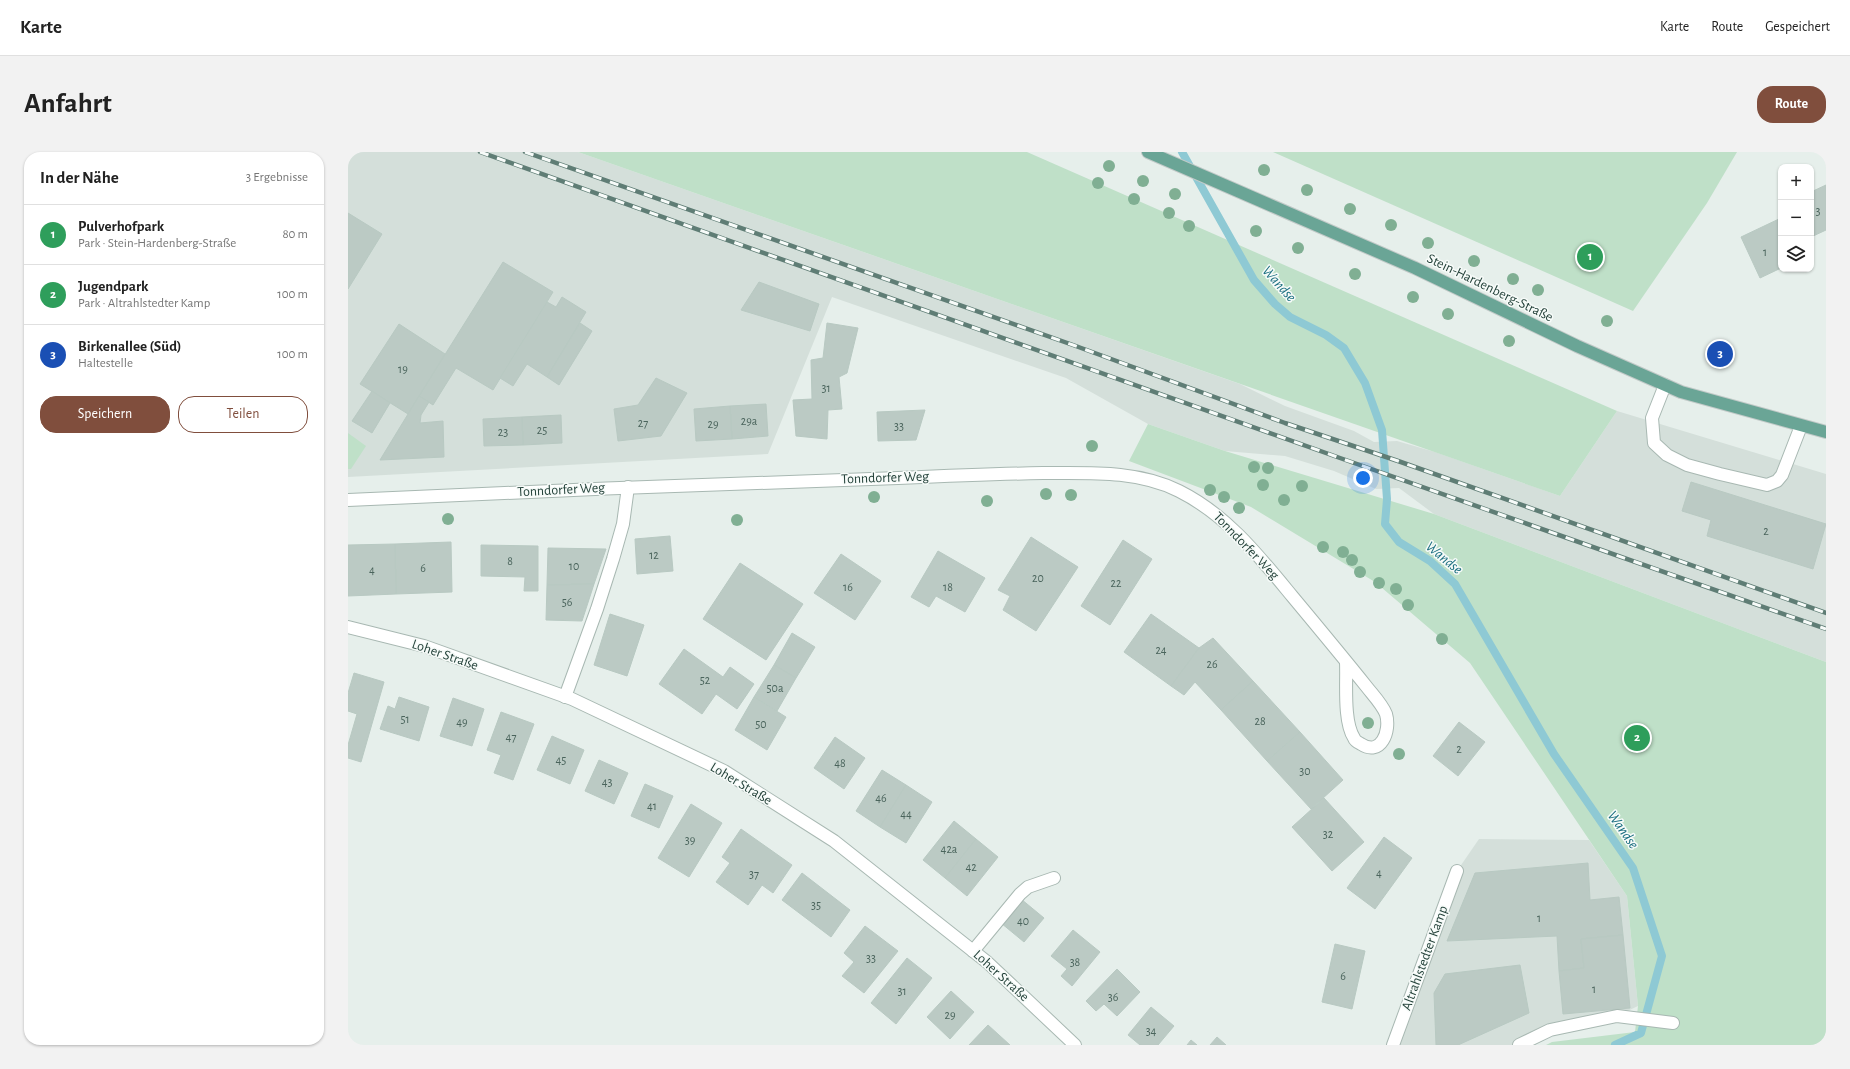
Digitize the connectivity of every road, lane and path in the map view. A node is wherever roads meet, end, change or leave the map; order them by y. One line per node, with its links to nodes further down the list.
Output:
1 (1148, 152): 2 (main road, Stein-Hardenberg-Straße)
2 (1665, 385): 3 (main road, Stein-Hardenberg-Straße); 3 (street)
3 (1801, 426): 4 (main road, Stein-Hardenberg-Straße)
4 (1826, 432)
5 (628, 486): 6 (street, Tonndorfer Weg); 8 (street, Tonndorfer Weg); 9 (street)
6 (348, 500)
7 (348, 627): 9 (street, Loher Straße)
8 (1346, 662): 8 (street, Tonndorfer Weg)
9 (565, 697): 12 (street, Loher Straße)
10 (1457, 871): 15 (street, Altrahlstedter Kamp)
11 (1054, 878): 12 (street)
12 (974, 951): 14 (street, Loher Straße)
13 (1672, 1022): 16 (street)
14 (1075, 1045)
15 (1393, 1045)
16 (1518, 1045)

